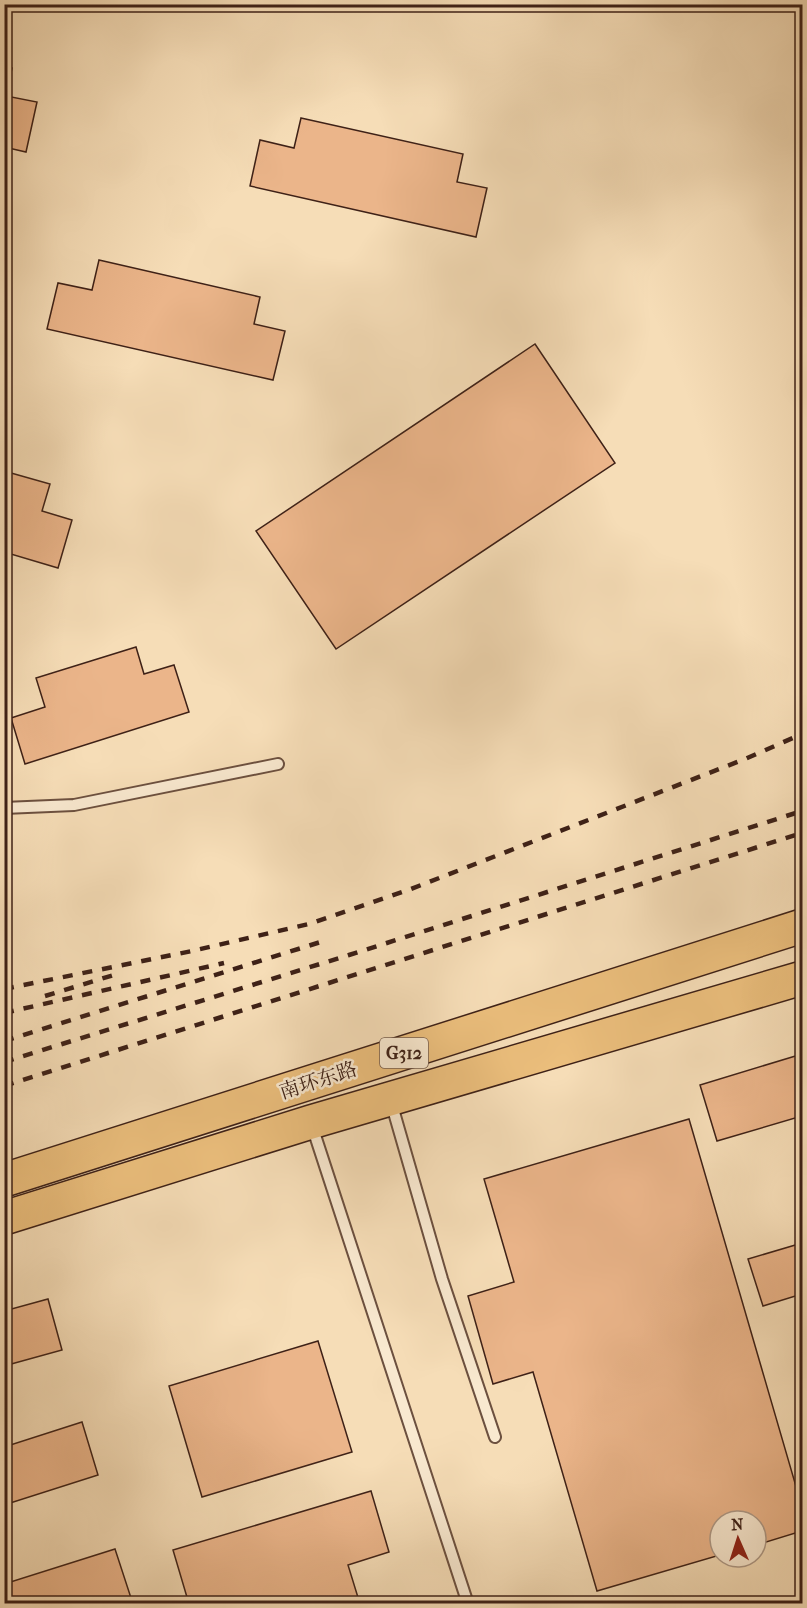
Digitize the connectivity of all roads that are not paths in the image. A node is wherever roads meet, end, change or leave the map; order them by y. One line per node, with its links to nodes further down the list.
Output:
1 (278, 764): 2 (lane)
2 (4, 808)
3 (802, 926): 7 (highway, 南环东路 / G312)
4 (802, 978): 5 (highway, 南环东路 / G312)
5 (390, 1099): 6 (highway, 南环东路 / G312); 9 (lane)
6 (310, 1122): 8 (highway, 南环东路 / G312); 10 (lane)
7 (4, 1180)
8 (4, 1218)
9 (495, 1437)
10 (468, 1604)

